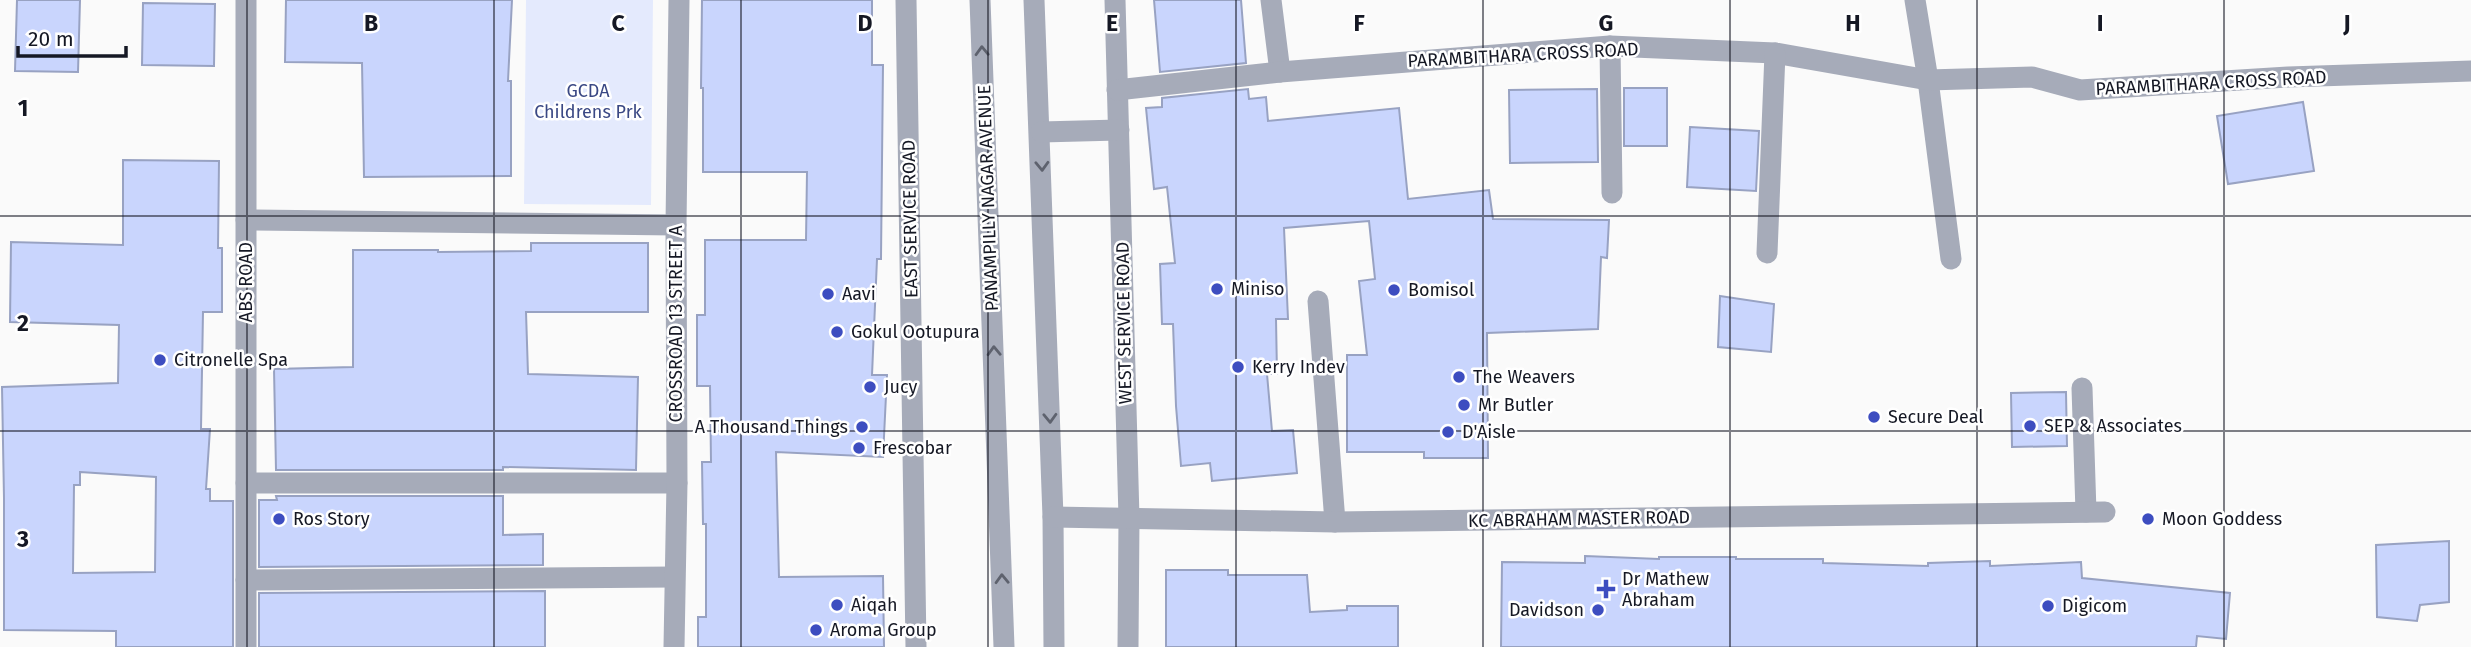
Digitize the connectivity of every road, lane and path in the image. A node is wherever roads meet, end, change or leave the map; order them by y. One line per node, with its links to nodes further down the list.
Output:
1 (246, 0): 18 (street, ABS ROAD)
2 (679, 0): 19 (street, CROSSROAD 13 STREET A)
3 (906, 0): 33 (street, EAST SERVICE ROAD)
4 (981, 0): 34 (street, PANAMPILLY NAGAR AVENUE, one-way to 4)
5 (1034, 0): 16 (street)
6 (1115, 0): 14 (street, WEST SERVICE ROAD)
7 (1271, 0): 12 (street)
8 (1915, 0): 13 (street)
9 (1610, 46): 10 (street, PARAMBITHARA CROSS ROAD); 12 (street, PARAMBITHARA CROSS ROAD); 17 (street)
10 (1775, 53): 13 (street, PARAMBITHARA CROSS ROAD); 20 (street)
11 (2471, 71): 13 (street, PARAMBITHARA CROSS ROAD)
12 (1280, 72): 14 (street, PARAMBITHARA CROSS ROAD)
13 (1928, 80): 21 (street)
14 (1117, 90): 15 (street, WEST SERVICE ROAD)
15 (1119, 130): 16 (street); 27 (street, WEST SERVICE ROAD)
16 (1041, 132): 26 (street, one-way to 26)
17 (1612, 193)
18 (246, 220): 19 (street); 24 (street, ABS ROAD)
19 (676, 225): 25 (street, CROSSROAD 13 STREET A)
20 (1767, 253)
21 (1951, 260)
22 (1318, 301): 28 (street)
23 (2082, 388): 28 (street, KC ABRAHAM MASTER ROAD)
24 (246, 483): 25 (street); 30 (street, ABS ROAD)
25 (677, 483): 29 (street, CROSSROAD 13 STREET A)
26 (1053, 517): 27 (street, KC ABRAHAM MASTER ROAD); 35 (street)
27 (1129, 518): 28 (street, KC ABRAHAM MASTER ROAD); 36 (street, WEST SERVICE ROAD)
28 (1335, 522)
29 (674, 577): 30 (street); 32 (street, CROSSROAD 13 STREET A)
30 (246, 580): 31 (street, ABS ROAD)
31 (246, 647)
32 (674, 647)
33 (916, 647)
34 (1004, 647)
35 (1054, 647)
36 (1128, 647)

